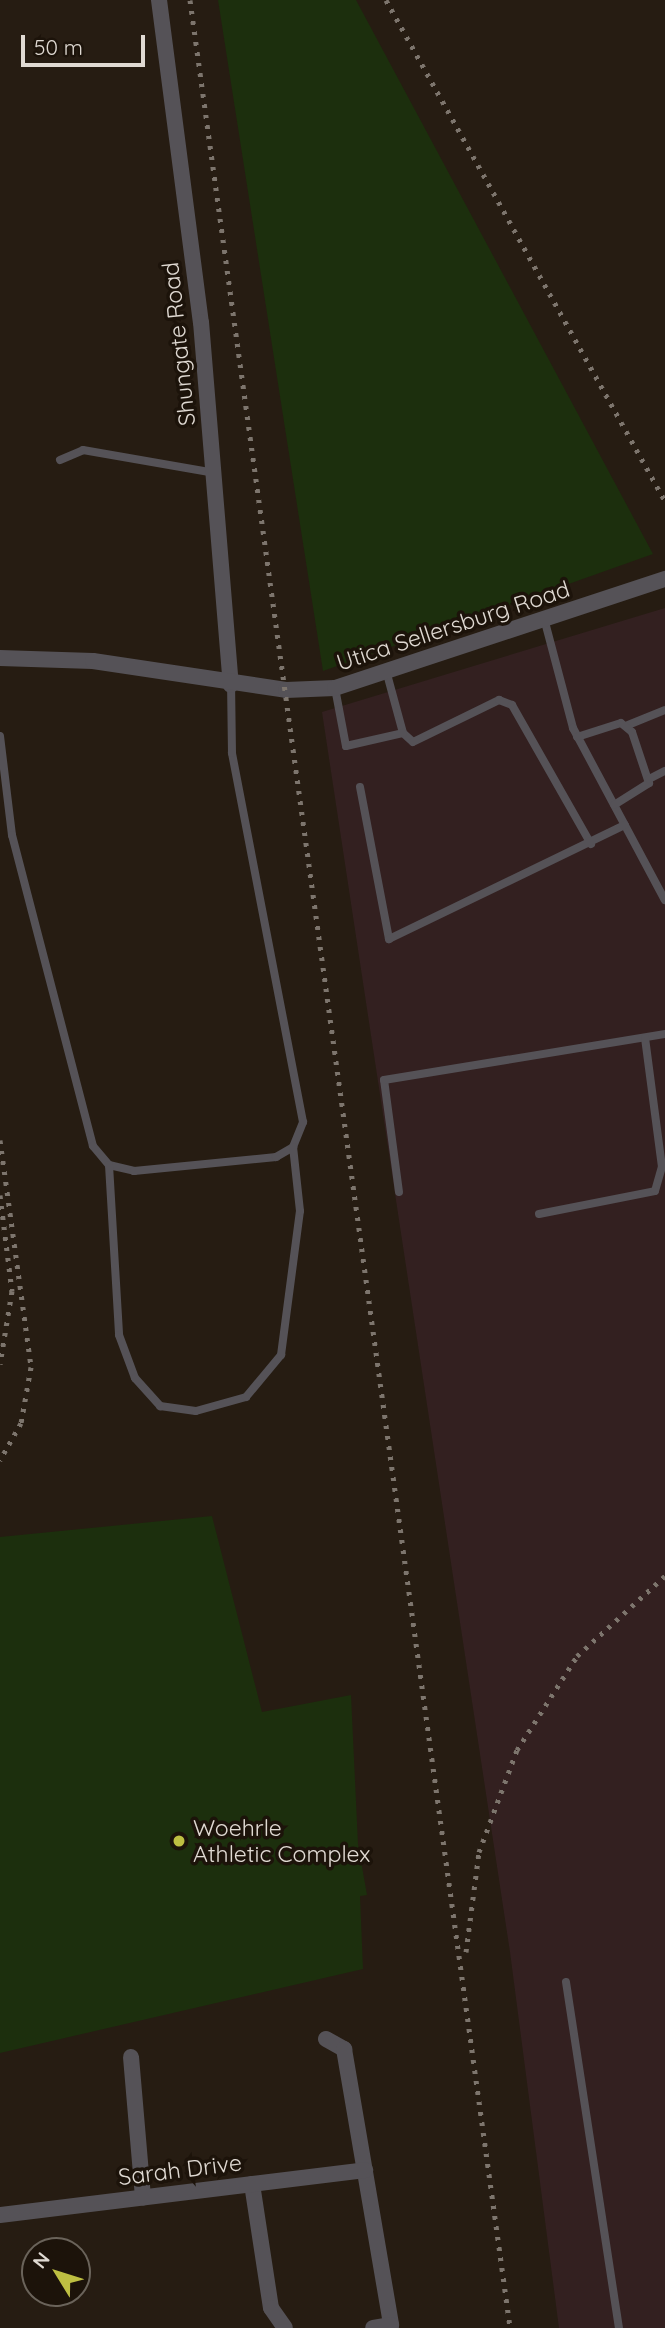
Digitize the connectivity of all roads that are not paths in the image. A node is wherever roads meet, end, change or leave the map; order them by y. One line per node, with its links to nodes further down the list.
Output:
1 (159, 0): 3 (street, Shungate Road)
2 (60, 460): 3 (lane)
3 (215, 473): 8 (street, Shungate Road)
4 (665, 579): 5 (street, Utica Sellersburg Road)
5 (545, 622): 7 (street, Utica Sellersburg Road); 14 (lane)
6 (0, 658): 8 (street, Utica Sellersburg Road)
7 (387, 674): 9 (street, Utica Sellersburg Road); 12 (lane)
8 (231, 685): 9 (street, Utica Sellersburg Road); 24 (lane)
9 (335, 688): 12 (lane)
10 (665, 710): 11 (lane)
11 (628, 726): 14 (lane); 16 (lane)
12 (403, 733): 20 (lane)
13 (0, 736): 25 (lane)
14 (577, 737): 18 (lane)
15 (665, 771): 16 (lane)
16 (649, 779): 18 (lane)
17 (360, 787): 20 (lane)
18 (614, 805): 19 (lane)
19 (625, 825): 20 (lane); 21 (lane)
20 (591, 844)
21 (665, 900)
22 (665, 1034): 23 (lane)
23 (646, 1038): 26 (lane); 27 (lane)
24 (293, 1147): 25 (lane); 25 (lane)
25 (109, 1165)
26 (398, 1192)
27 (539, 1214)
28 (566, 1982): 37 (lane)
29 (326, 2039): 31 (street)
30 (131, 2057): 33 (street)
31 (365, 2170): 32 (street, Sarah Drive); 36 (street)
32 (252, 2184): 33 (street, Sarah Drive); 35 (street)
33 (143, 2197): 34 (street, Sarah Drive)
34 (0, 2215)
35 (285, 2328)
36 (373, 2328)
37 (619, 2328)

